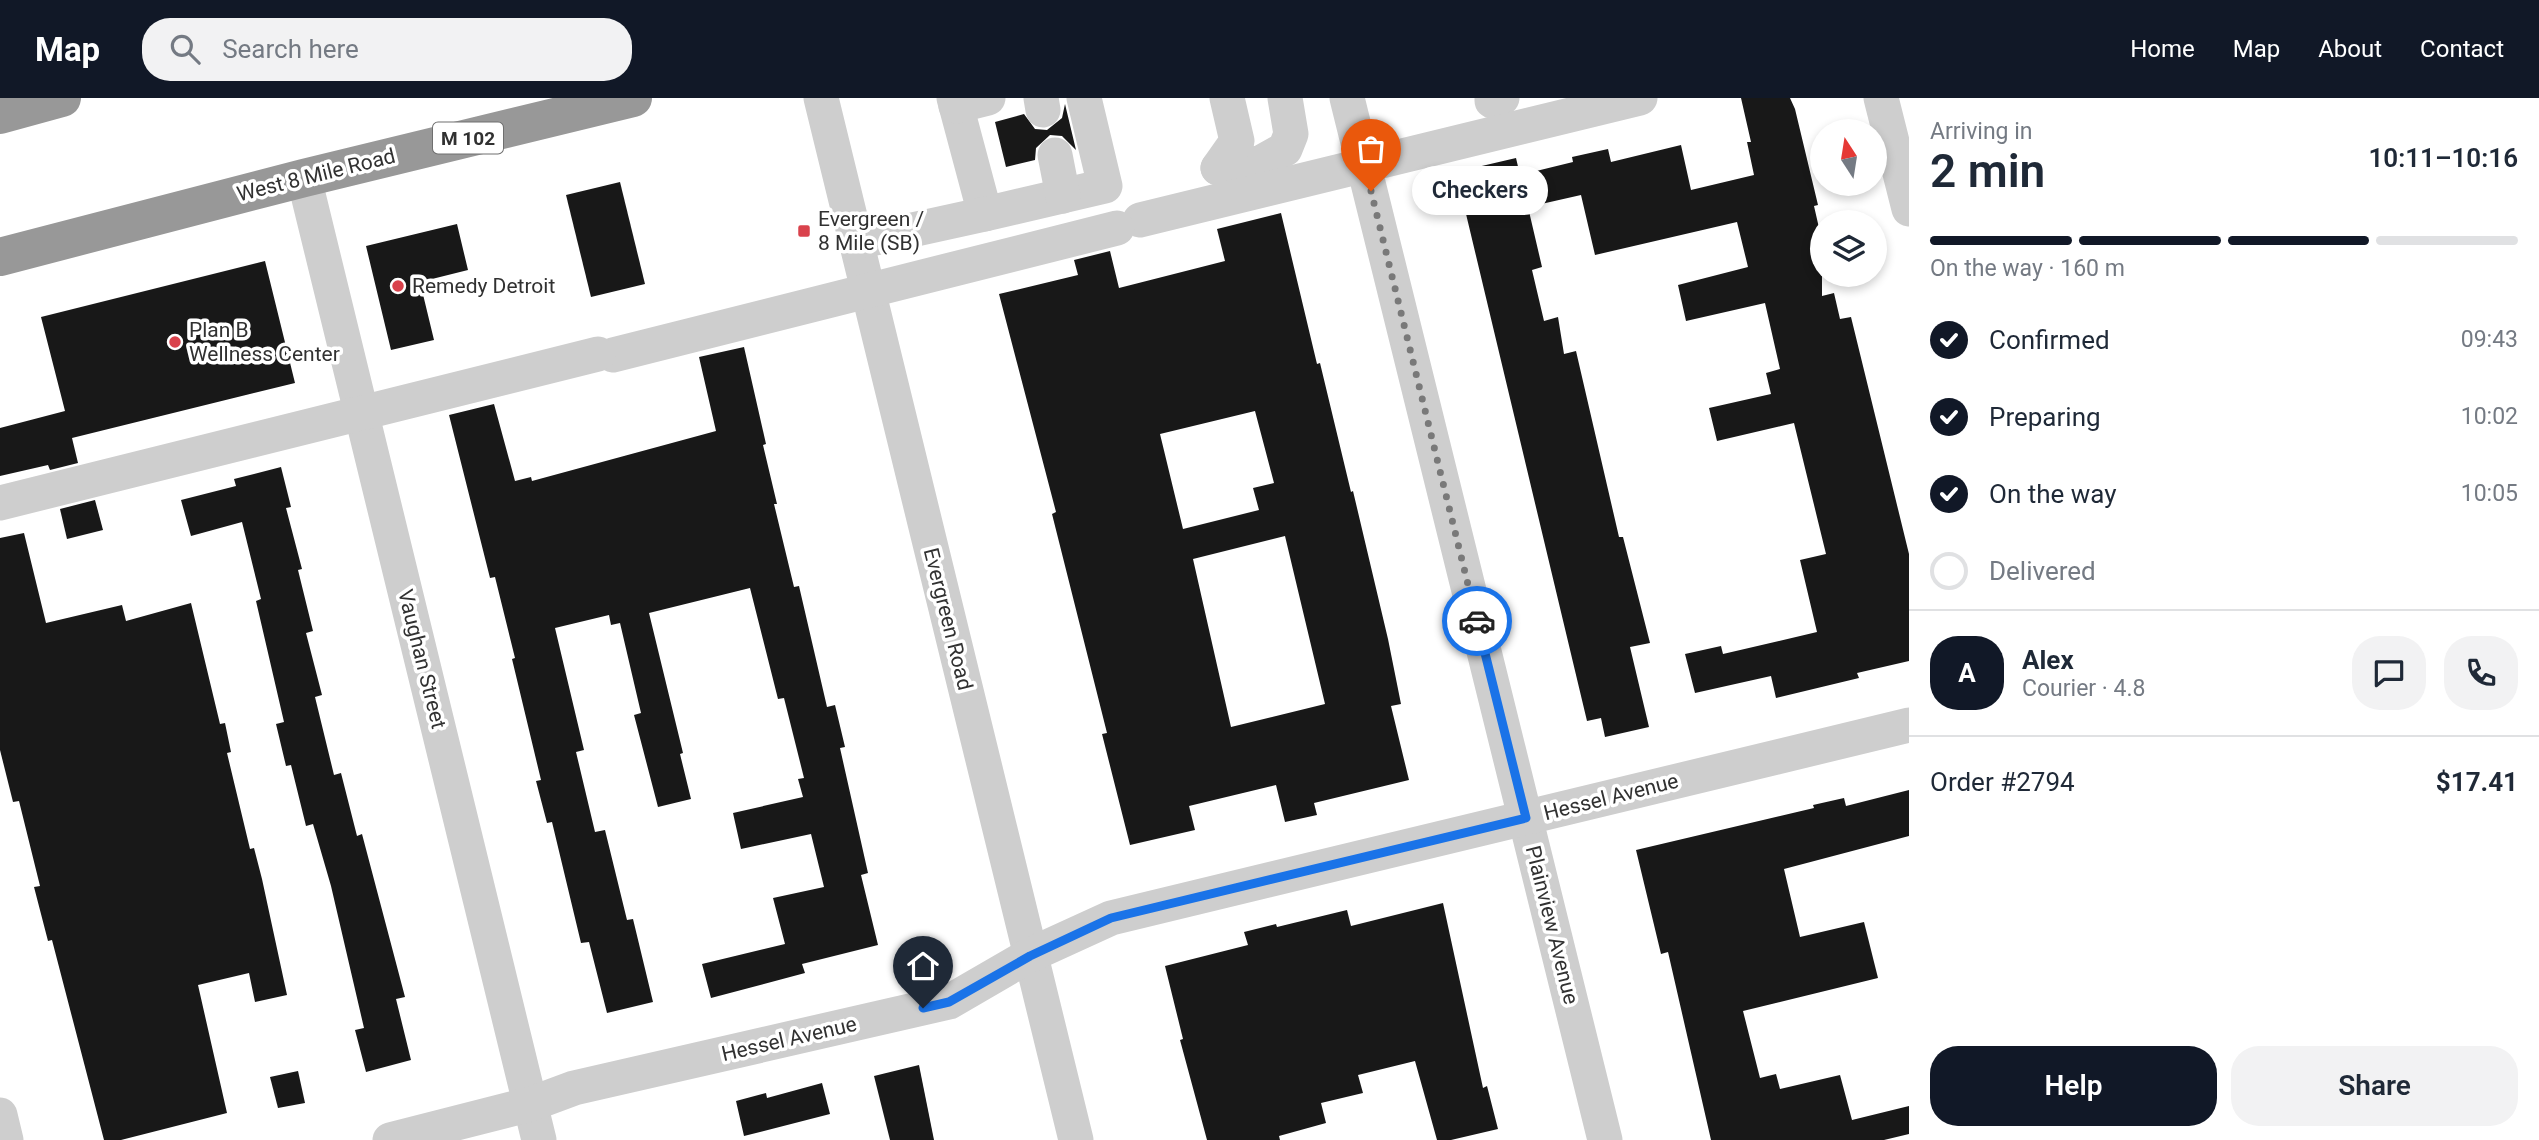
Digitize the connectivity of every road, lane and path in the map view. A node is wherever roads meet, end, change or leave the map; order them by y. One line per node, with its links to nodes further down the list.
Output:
1 (62, 98): 13 (highway)
2 (633, 98): 16 (highway, West 8 Mile Road / M 102)
3 (821, 98): 20 (street, Evergreen Road)
4 (1083, 98): 17 (street)
5 (1227, 98): 6 (street)
6 (1285, 98)
7 (1347, 98): 15 (street, Plainview Avenue)
8 (1492, 98): 9 (street)
9 (1502, 98)
10 (1640, 98): 15 (street)
11 (1881, 98): 18 (street)
12 (966, 101): 19 (street)
13 (0, 115)
14 (1055, 155): 17 (street)
15 (1364, 164): 22 (street); 26 (street, Plainview Avenue)
16 (304, 178): 21 (highway, West 8 Mile Road / M 102); 23 (street, Vaughan Street)
17 (1063, 196): 19 (street)
18 (1909, 209)
19 (985, 214): 20 (street)
20 (857, 242): 22 (street, Evergreen Road)
21 (0, 257)
22 (869, 290): 23 (street); 27 (street, Evergreen Road)
23 (361, 412): 24 (street); 28 (street, Vaughan Street)
24 (0, 503)
25 (1909, 725): 26 (street, Hessel Avenue)
26 (1526, 818): 27 (street, Hessel Avenue); 34 (street, Plainview Avenue)
27 (1030, 956): 28 (street, Hessel Avenue); 33 (street, Evergreen Road)
28 (531, 1104): 31 (street, Hessel Avenue); 32 (street, Vaughan Street)
29 (0, 1115): 30 (street)
30 (6, 1140)
31 (390, 1140)
32 (539, 1140)
33 (1076, 1140)
34 (1605, 1140)

